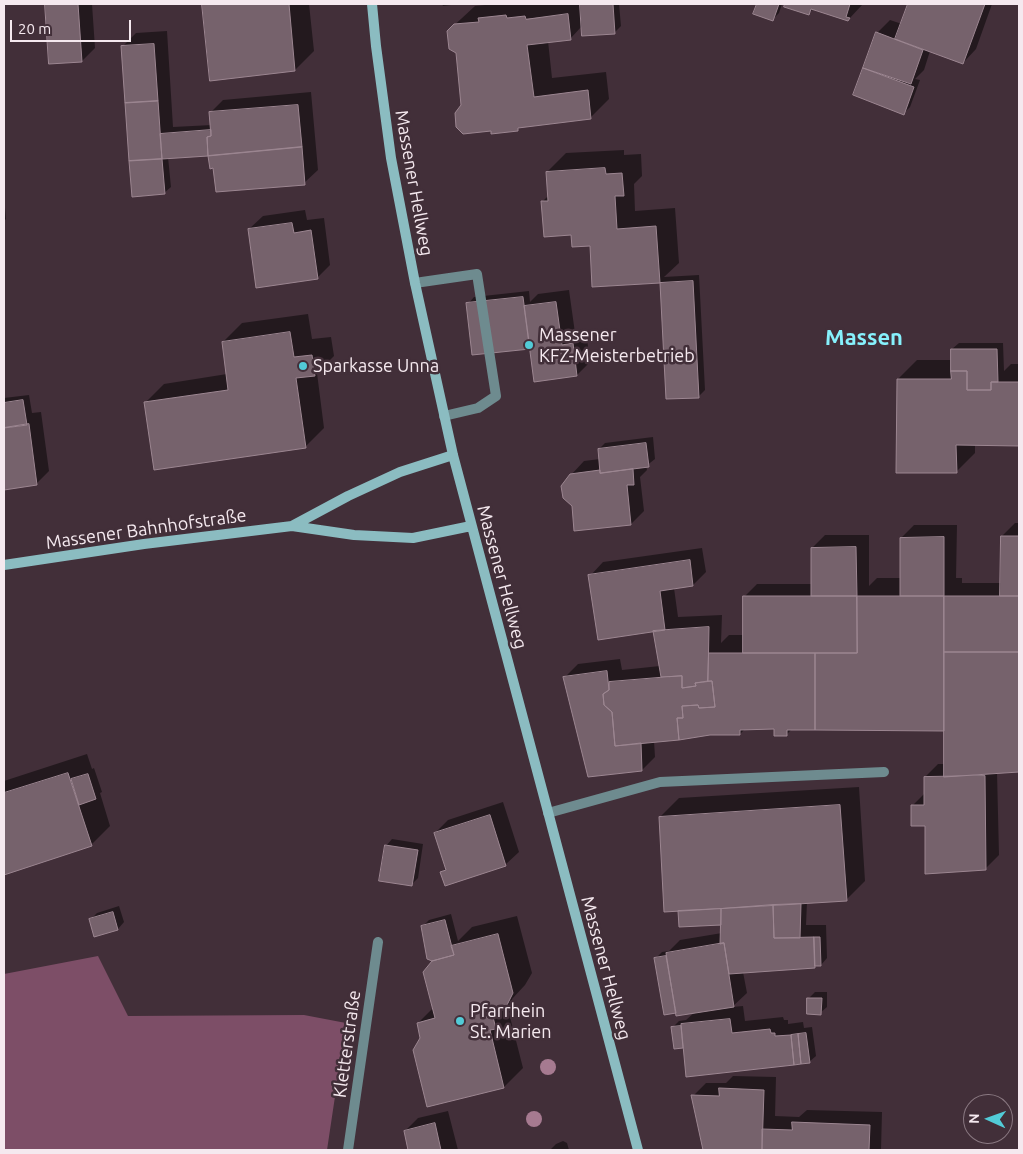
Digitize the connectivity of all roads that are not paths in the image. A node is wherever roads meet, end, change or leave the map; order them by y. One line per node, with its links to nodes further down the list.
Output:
1 (372, 4): 2 (main road, Massener Hellweg)
2 (415, 283): 3 (main road, Massener Hellweg); 3 (street)
3 (444, 416): 4 (main road, Massener Hellweg)
4 (453, 456): 5 (main road, Massener Bahnhofstraße); 6 (main road, Massener Hellweg)
5 (292, 526): 6 (main road, Massener Bahnhofstraße); 7 (main road, Massener Bahnhofstraße)
6 (471, 526): 9 (main road, Massener Hellweg)
7 (4, 565)
8 (884, 772): 9 (street)
9 (548, 812): 12 (main road, Massener Hellweg)
10 (378, 942): 11 (street, Kletterstraße)
11 (348, 1150)
12 (638, 1150)

